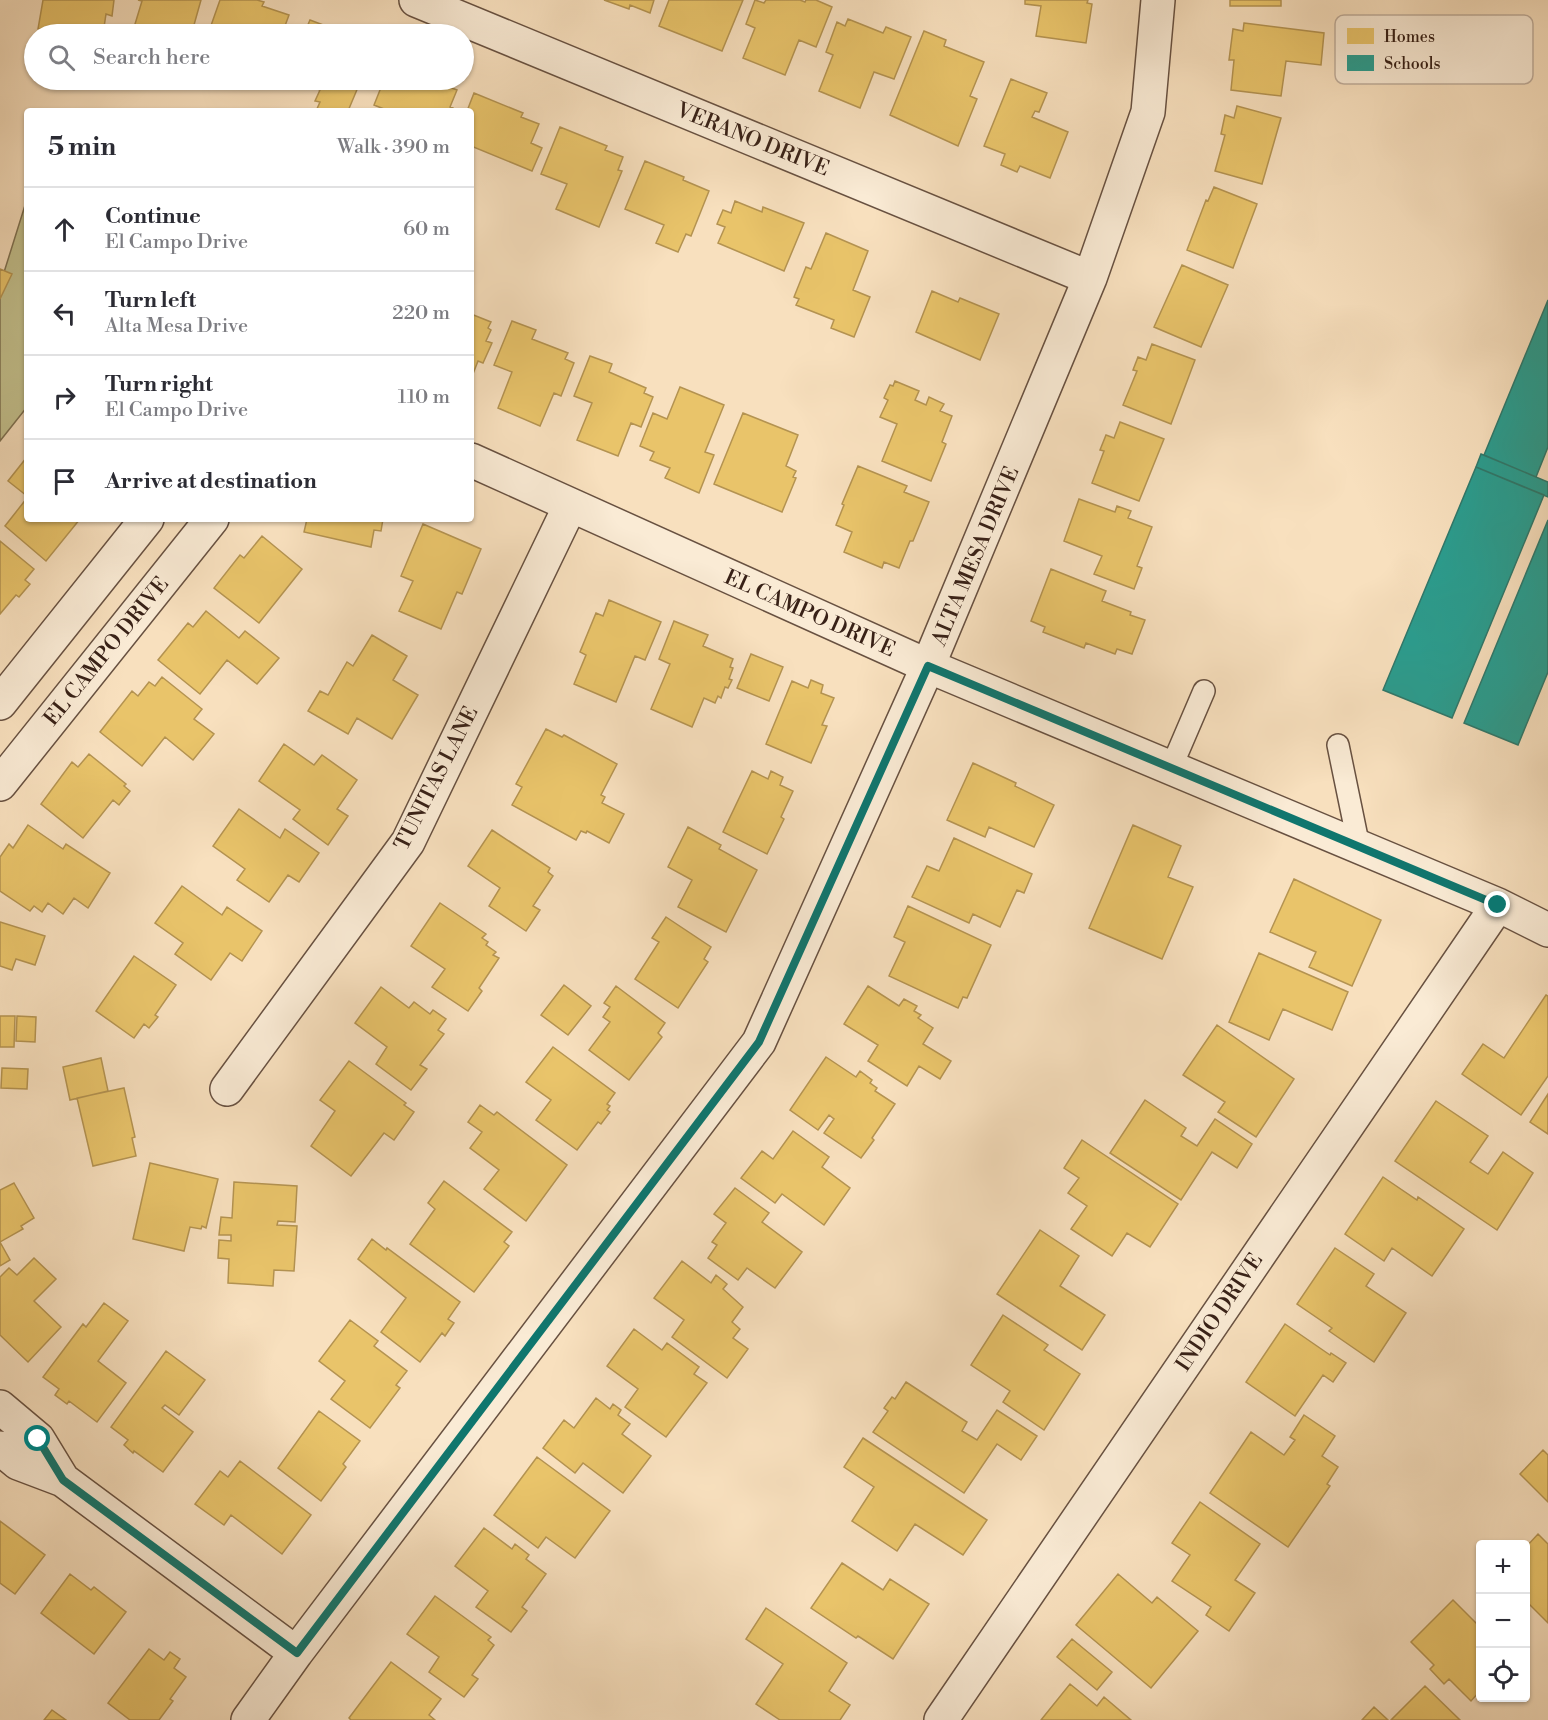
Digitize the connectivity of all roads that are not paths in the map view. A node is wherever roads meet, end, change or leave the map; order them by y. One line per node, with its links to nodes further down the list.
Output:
1 (416, 0): 3 (street, VERANO DRIVE)
2 (1158, 0): 3 (street, ALTA MESA DRIVE)
3 (1090, 278): 8 (street, ALTA MESA DRIVE)
4 (474, 461): 5 (street, EL CAMPO DRIVE)
5 (570, 506): 8 (street, EL CAMPO DRIVE); 17 (street, TUNITAS LANE)
6 (145, 522): 10 (street)
7 (210, 522): 13 (street, EL CAMPO DRIVE)
8 (928, 666): 12 (street, EL CAMPO DRIVE); 21 (street, ALTA MESA DRIVE)
9 (1204, 691): 12 (lane)
10 (0, 704)
11 (1338, 745): 14 (lane)
12 (1171, 768): 14 (street, EL CAMPO DRIVE)
13 (0, 784)
14 (1359, 847): 15 (street, EL CAMPO DRIVE)
15 (1498, 905): 16 (street, EL CAMPO DRIVE); 23 (street, INDIO DRIVE)
16 (1548, 930)
17 (226, 1089)
18 (0, 1407): 20 (street)
19 (0, 1448): 20 (street)
20 (63, 1480): 21 (street)
21 (297, 1653): 22 (street, ALTA MESA DRIVE)
22 (248, 1720)
23 (941, 1720)

